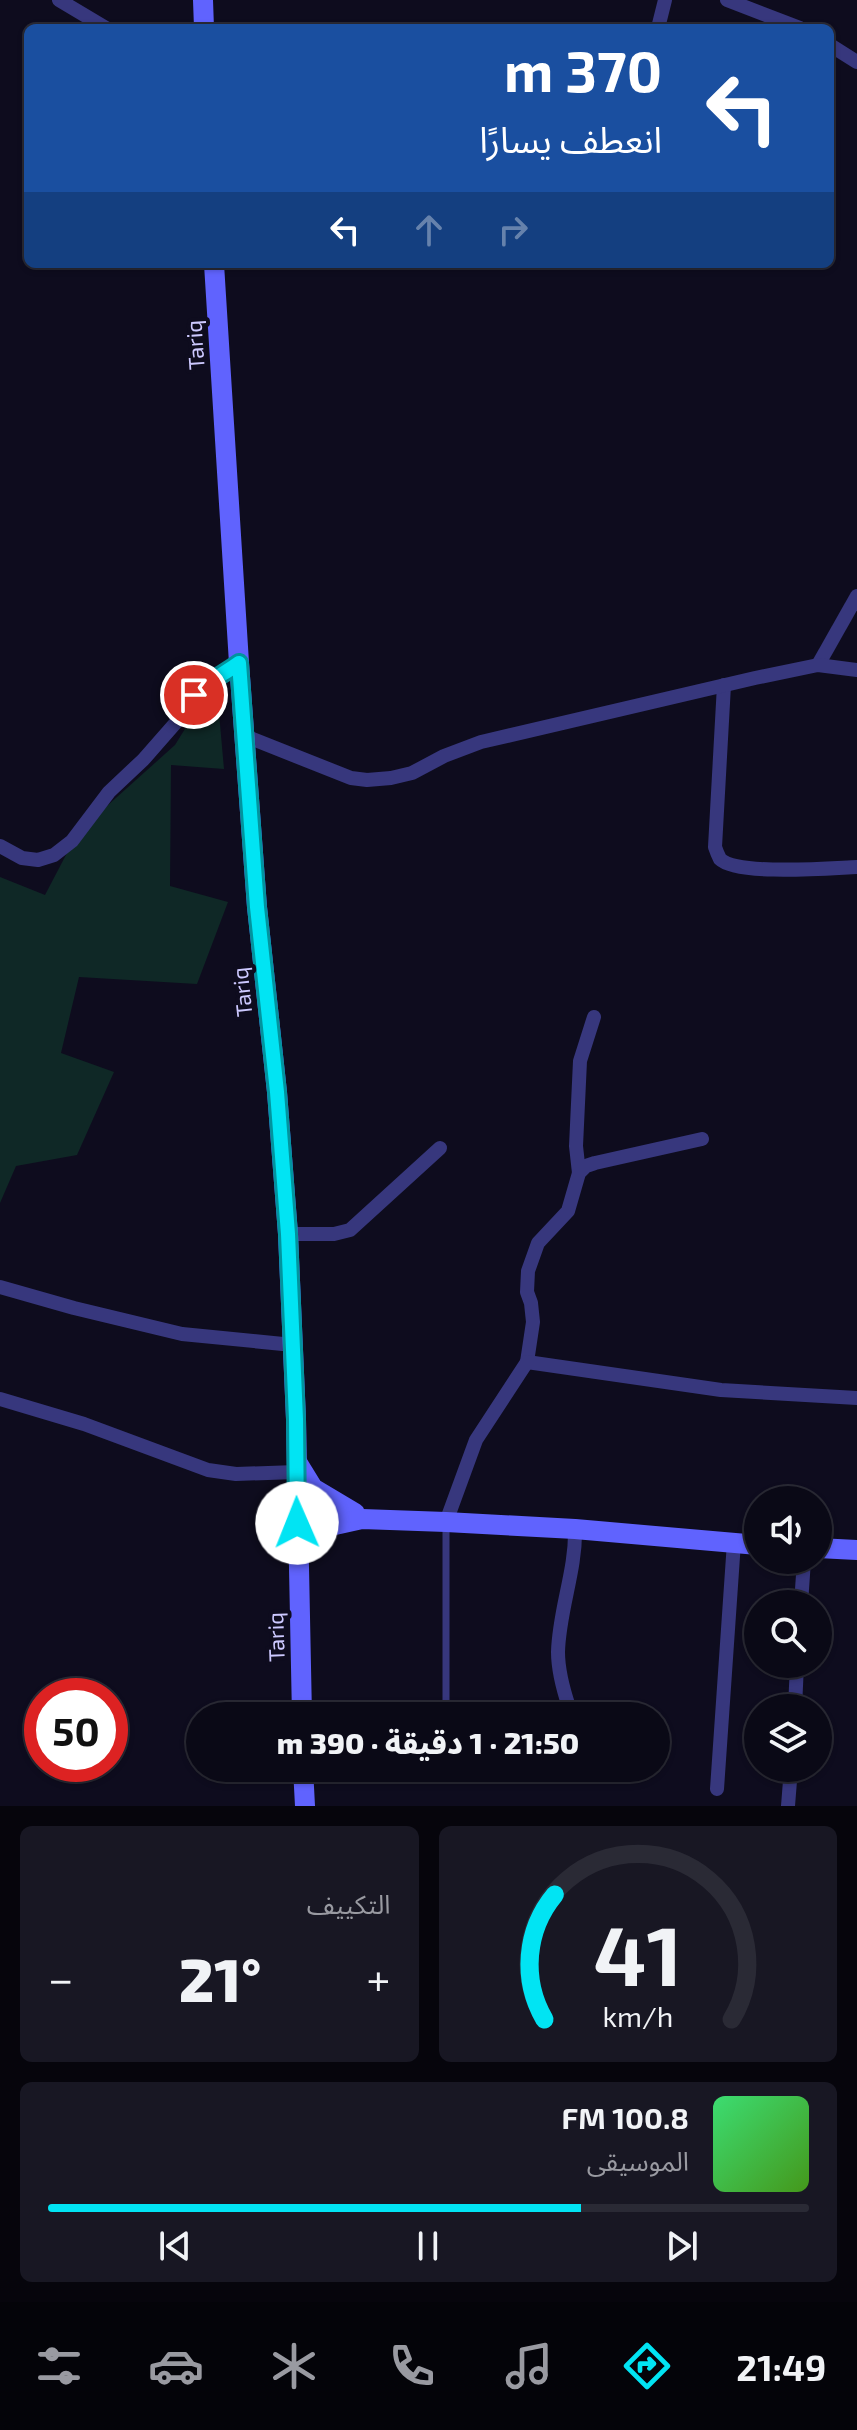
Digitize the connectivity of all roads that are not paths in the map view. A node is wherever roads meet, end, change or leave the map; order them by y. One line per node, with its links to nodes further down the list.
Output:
1 (59, 0): 5 (street)
2 (203, 0): 6 (main road)
3 (665, 0): 7 (street)
4 (727, 0): 8 (street)
5 (99, 24)
6 (204, 24)
7 (659, 24)
8 (790, 24)
9 (834, 48): 10 (street)
10 (857, 62)
11 (214, 268): 13 (main road, Tariq)
12 (857, 596): 14 (street)
13 (239, 663): 17 (main road, Tariq); 18 (street)
14 (818, 665): 15 (street); 16 (street)
15 (857, 670)
16 (724, 685): 17 (street); 19 (street)
17 (245, 736): 24 (main road, Tariq)
18 (0, 846)
19 (857, 867)
20 (594, 1017): 23 (street)
21 (702, 1139): 23 (street)
22 (440, 1148): 24 (street)
23 (579, 1173): 27 (street)
24 (288, 1234): 26 (main road, Tariq)
25 (0, 1287): 26 (street)
26 (293, 1345): 30 (main road, Tariq)
27 (527, 1362): 28 (street); 33 (street)
28 (857, 1398)
29 (0, 1399): 30 (street)
30 (296, 1467): 31 (main road, Tariq); 32 (main road)
31 (296, 1498): 32 (main road); 34 (main road, Tariq)
32 (356, 1518): 33 (main road); 34 (main road); 40 (main road)
33 (446, 1522): 35 (main road); 42 (lane)
34 (297, 1523): 40 (main road, Tariq)
35 (575, 1529): 36 (main road); 43 (street)
36 (734, 1542): 37 (main road); 46 (street)
37 (744, 1543)
38 (832, 1549): 39 (main road)
39 (857, 1550)
40 (299, 1561): 41 (main road, Tariq)
41 (302, 1702)
42 (446, 1702)
43 (568, 1702)
44 (304, 1782): 47 (main road)
45 (790, 1782): 48 (street)
46 (717, 1789)
47 (305, 1806)
48 (788, 1806)

